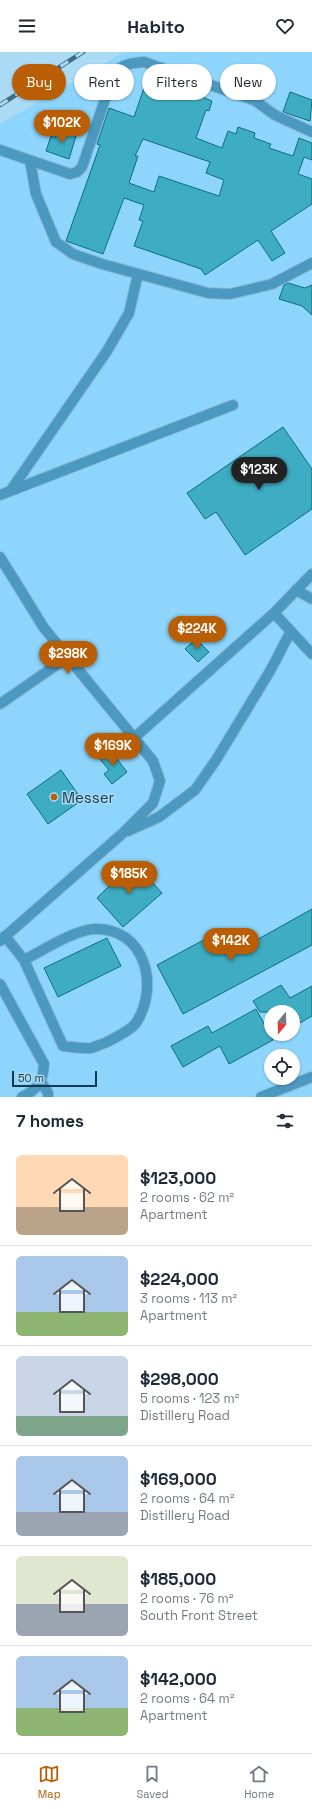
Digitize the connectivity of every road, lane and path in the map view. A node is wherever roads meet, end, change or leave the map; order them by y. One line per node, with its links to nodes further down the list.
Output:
1 (312, 132): 3 (street)
2 (0, 150): 3 (street)
3 (30, 161): 5 (street)
4 (312, 263): 5 (street)
5 (138, 274): 7 (street)
6 (233, 405): 7 (street)
7 (11, 490): 8 (street)
8 (0, 495)
9 (0, 557): 16 (street)
10 (312, 574): 11 (street)
11 (296, 590): 12 (street); 13 (street)
12 (312, 599)
13 (274, 614): 14 (street); 18 (street)
14 (291, 631): 15 (street); 19 (street)
15 (312, 654)
16 (68, 657): 17 (street); 18 (street)
17 (0, 704)
18 (134, 738): 19 (street)
19 (123, 833): 20 (street)
20 (3, 938): 21 (street)
21 (24, 960): 21 (street)
22 (0, 984): 24 (street)
23 (312, 1077): 27 (street)
24 (41, 1082): 25 (street); 26 (street)
25 (22, 1097)
26 (48, 1097)
27 (261, 1097)

